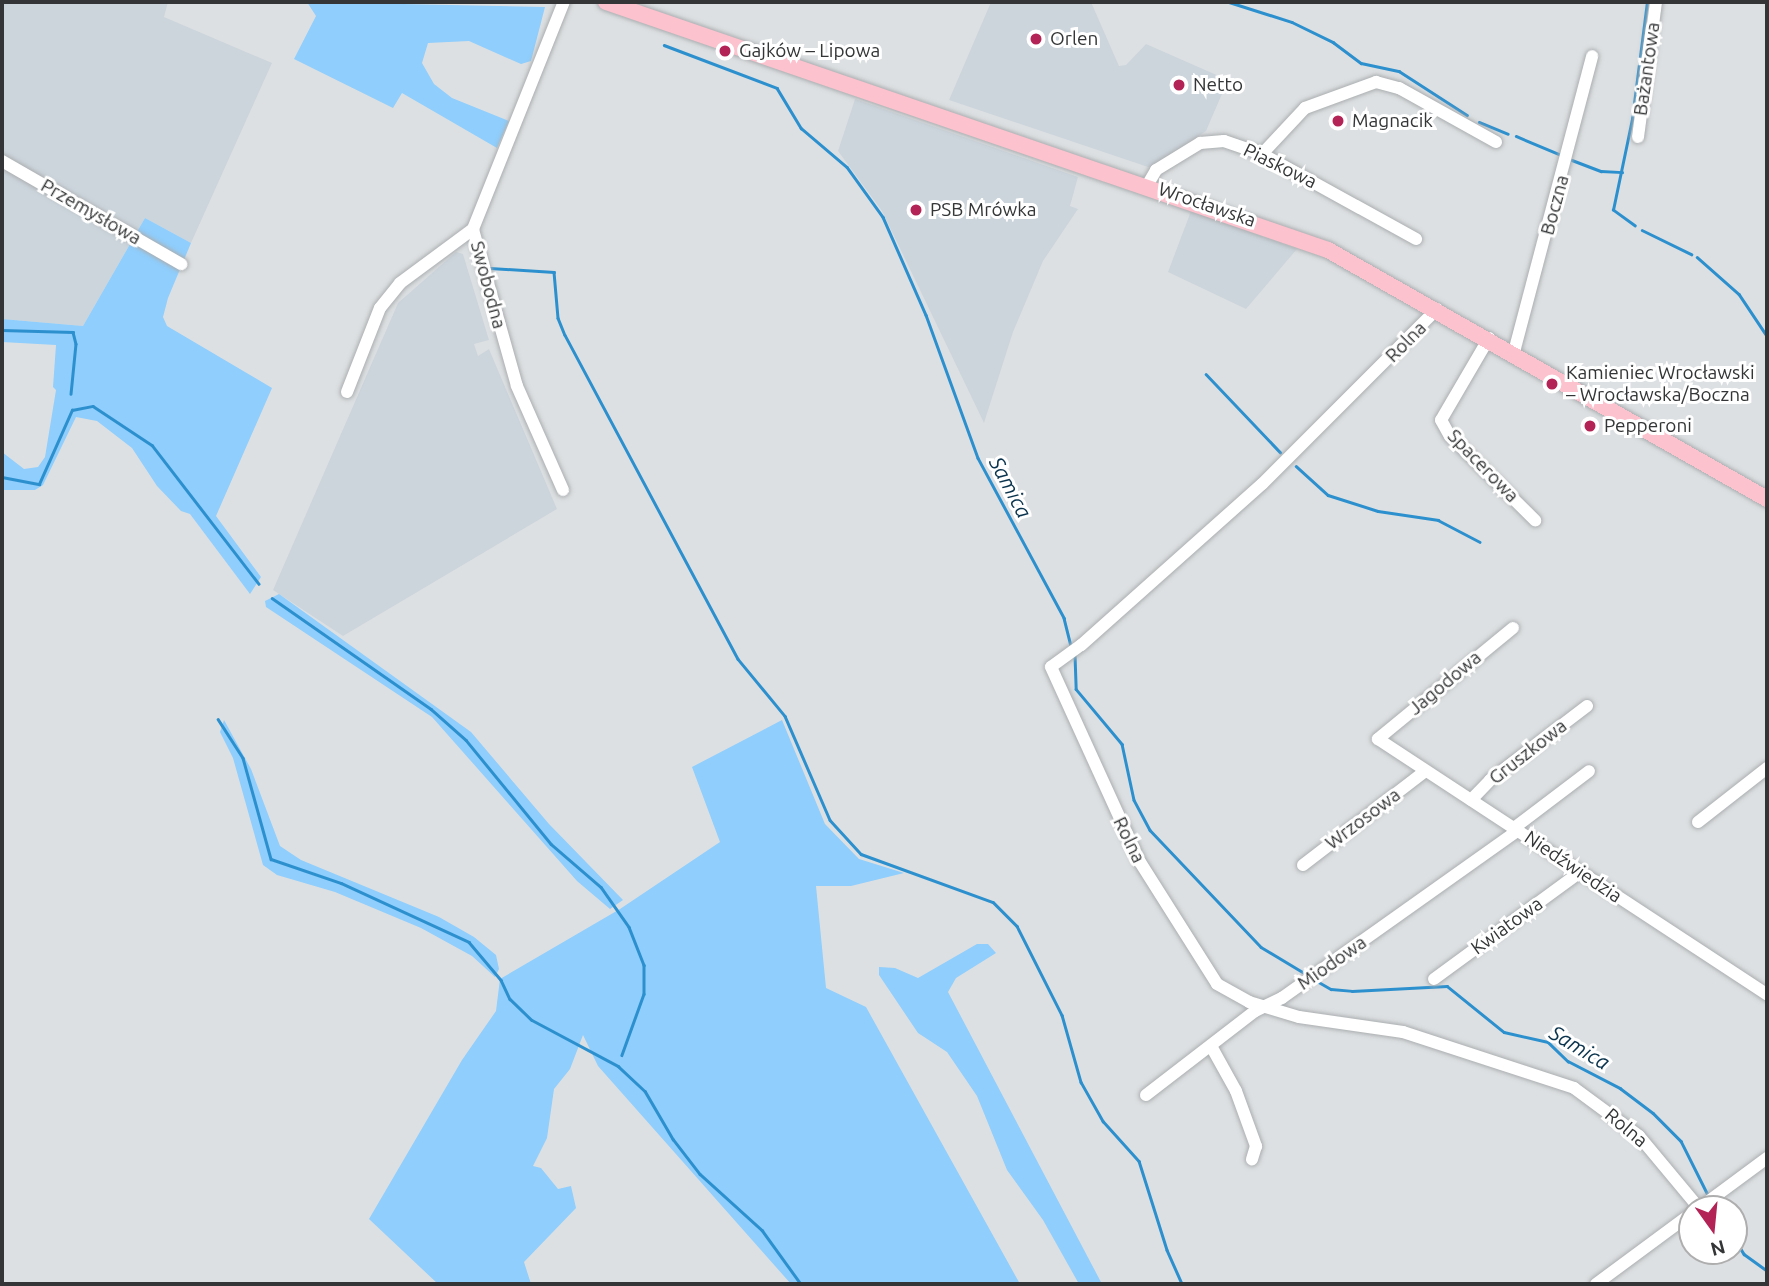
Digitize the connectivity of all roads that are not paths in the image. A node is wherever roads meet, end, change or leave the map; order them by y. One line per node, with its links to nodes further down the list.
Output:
1 (564, 2): 10 (street, Swobodna)
2 (606, 2): 9 (main road, Wrocławska)
3 (1656, 2): 5 (street, Bażantowa)
4 (1592, 56): 15 (street, Boczna)
5 (1638, 136)
6 (1496, 142): 7 (street)
7 (1262, 154): 9 (street, Piaskowa); 11 (street, Piaskowa)
8 (2, 161): 12 (street, Przemysłowa)
9 (1148, 184): 13 (main road, Wrocławska)
10 (473, 229): 16 (street); 17 (street, Swobodna)
11 (1416, 239)
12 (181, 264)
13 (1437, 309): 14 (main road, Wrocławska); 33 (street, Rolna)
14 (1489, 338): 15 (main road, Wrocławska); 19 (street, Spacerowa)
15 (1514, 352): 18 (main road, Wrocławska)
16 (347, 392)
17 (563, 490)
18 (1767, 499)
19 (1535, 520)
20 (1513, 628): 22 (street, Jagodowa)
21 (1587, 706): 26 (street, Gruszkowa)
22 (1378, 739): 25 (street, Niedźwiedzia)
23 (1767, 768): 27 (street)
24 (1589, 771): 28 (street, Miodowa)
25 (1424, 772): 26 (street, Niedźwiedzia); 29 (street, Wrzosowa)
26 (1471, 800): 28 (street, Niedźwiedzia)
27 (1698, 822)
28 (1516, 829): 30 (street, Niedźwiedzia); 33 (street, Miodowa)
29 (1303, 865)
30 (1580, 872): 31 (street, Kwiatowa); 32 (street, Niedźwiedzia)
31 (1434, 979)
32 (1767, 995)
33 (1268, 1007): 34 (street, Miodowa); 38 (street, Rolna)
34 (1211, 1046): 35 (street, Miodowa); 36 (street)
35 (1146, 1095)
36 (1252, 1158)
37 (1767, 1158): 39 (street)
38 (1687, 1195)
39 (1717, 1195)
40 (1678, 1223): 41 (street)
41 (1596, 1284)

